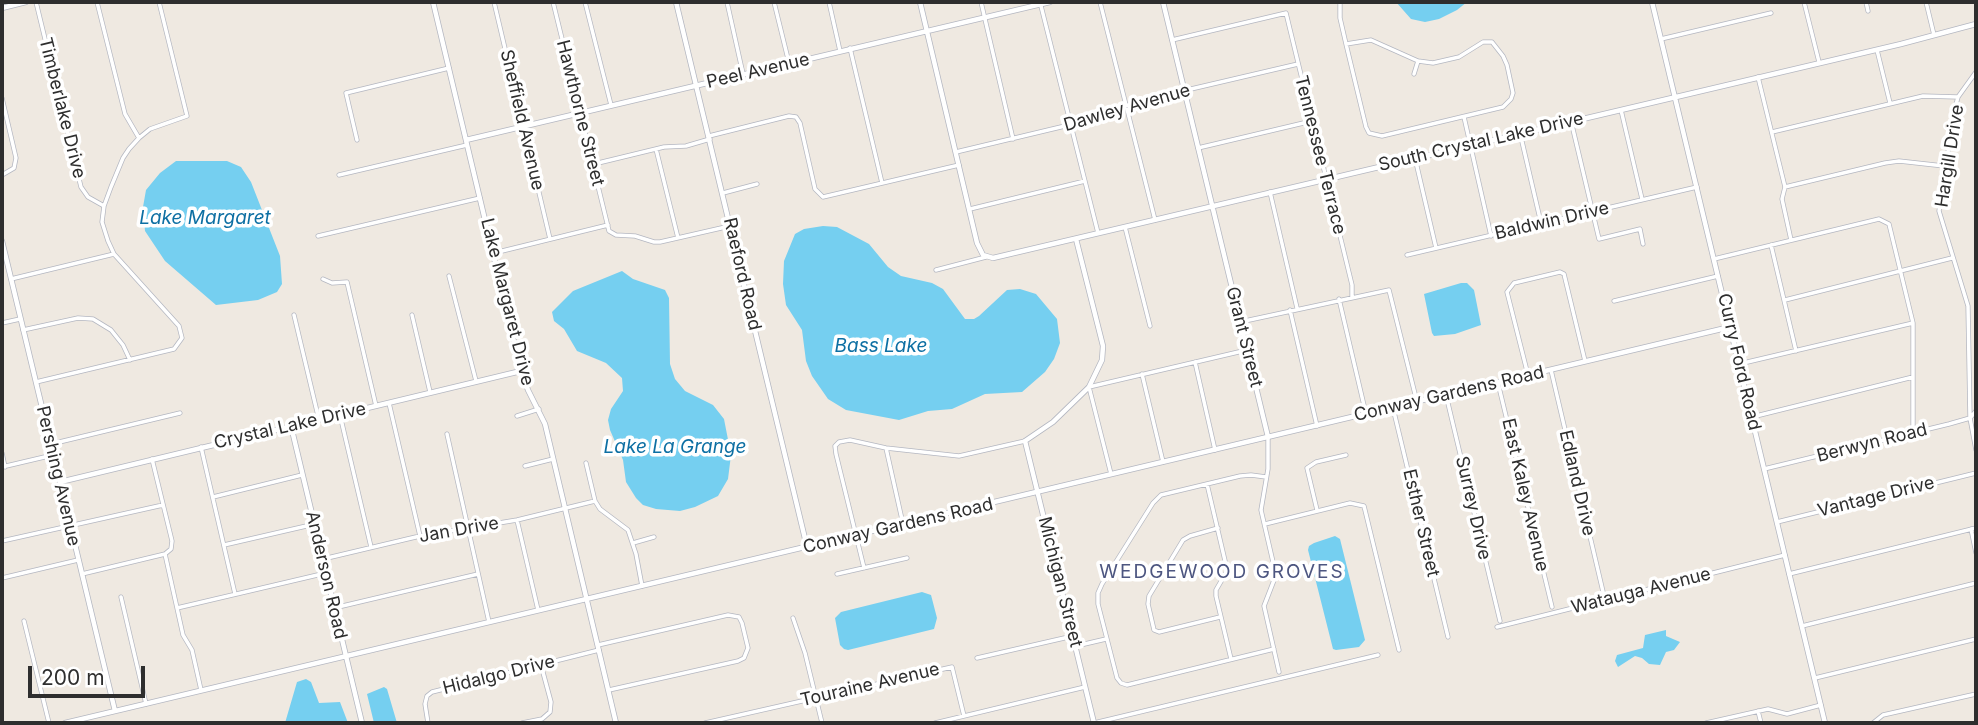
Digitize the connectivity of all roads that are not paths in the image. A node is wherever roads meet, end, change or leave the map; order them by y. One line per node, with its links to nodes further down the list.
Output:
1 (26, 2): 24 (street)
2 (36, 2): 88 (street, Timberlake Drive)
3 (97, 2): 63 (street)
4 (159, 2): 63 (street)
5 (433, 2): 41 (street, Lake Margaret Drive)
6 (494, 2): 60 (street, Sheffield Avenue)
7 (553, 2): 55 (street, Hawthorne Street)
8 (585, 2): 52 (street)
9 (677, 2): 46 (street, Raeford Road)
10 (727, 2): 43 (street)
11 (774, 2): 39 (street)
12 (829, 2): 36 (street)
13 (920, 2): 29 (street)
14 (981, 2): 27 (street)
15 (1050, 2): 23 (street, Peel Avenue)
16 (1100, 2): 53 (street)
17 (1163, 2): 32 (street, Grant Street)
18 (1340, 2): 33 (street)
19 (1652, 2): 31 (street, Curry Ford Road)
20 (1804, 2): 38 (street)
21 (1866, 2): 25 (street)
22 (1926, 2): 30 (street)
23 (1041, 3): 27 (street, Peel Avenue); 59 (street)
24 (2, 8)
25 (1868, 11)
26 (1771, 13): 31 (street)
27 (984, 17): 29 (street, Peel Avenue); 65 (street)
28 (1976, 24): 30 (street, South Crystal Lake Drive)
29 (927, 30): 34 (street, Peel Avenue); 71 (street)
30 (1934, 35): 35 (street, South Crystal Lake Drive)
31 (1661, 39): 48 (street, Curry Ford Road)
32 (1172, 40): 40 (street, Tennessee Terrace); 47 (street, Grant Street)
33 (1346, 44): 37 (street); 56 (street)
34 (850, 48): 36 (street, Peel Avenue); 80 (street)
35 (1877, 50): 38 (street, South Crystal Lake Drive); 51 (street)
36 (840, 51): 39 (street, Peel Avenue)
37 (1418, 61): 44 (street); 56 (street)
38 (1819, 62): 45 (street, South Crystal Lake Drive)
39 (789, 63): 43 (street, Peel Avenue)
40 (1298, 64): 47 (street, Dawley Avenue); 57 (street, Tennessee Terrace)
41 (449, 68): 66 (street); 67 (street, Lake Margaret Drive)
42 (1976, 72): 49 (street, Hargill Drive)
43 (743, 74): 46 (street, Peel Avenue)
44 (1414, 74)
45 (1758, 76): 48 (street, South Crystal Lake Drive); 61 (street)
46 (697, 85): 52 (street, Peel Avenue); 64 (street, Raeford Road)
47 (1185, 91): 53 (street, Dawley Avenue); 69 (street, Grant Street)
48 (1675, 97): 54 (street, South Crystal Lake Drive); 82 (street, Curry Ford Road)
49 (1958, 97): 51 (street); 75 (street, Hargill Drive)
50 (2, 98): 76 (street)
51 (1890, 103): 61 (street)
52 (611, 106): 55 (street, Peel Avenue)
53 (1127, 106): 59 (street, Dawley Avenue); 92 (street)
54 (1621, 110): 58 (street, South Crystal Lake Drive); 87 (street)
55 (581, 113): 60 (street, Peel Avenue); 73 (street, Hawthorne Street)
56 (1464, 117): 68 (street)
57 (1311, 121): 69 (street); 78 (street, Tennessee Terrace)
58 (1571, 121): 62 (street, South Crystal Lake Drive); 91 (street)
59 (1071, 122): 65 (street, Dawley Avenue); 79 (street)
60 (524, 126): 67 (street, Peel Avenue); 101 (street, Sheffield Avenue)
61 (1772, 132): 83 (street)
62 (1520, 133): 68 (street, South Crystal Lake Drive); 93 (street)
63 (139, 138): 88 (street)
64 (709, 138): 70 (street); 80 (street); 85 (street, Raeford Road)
65 (1013, 139): 71 (street, Dawley Avenue)
66 (357, 140)
67 (467, 143): 77 (street); 86 (street, Lake Margaret Drive)
68 (1470, 145): 72 (street, South Crystal Lake Drive); 99 (street)
69 (1198, 148): 89 (street, Grant Street)
70 (656, 149): 73 (street); 100 (street)
71 (956, 152): 74 (street)
72 (1415, 158): 78 (street, South Crystal Lake Drive); 107 (street)
73 (594, 164): 94 (street, Hawthorne Street)
74 (959, 165): 80 (street); 90 (street)
75 (1945, 166): 83 (street); 112 (street, Hargill Drive)
76 (2, 175)
77 (338, 175)
78 (1325, 179): 84 (street, South Crystal Lake Drive); 120 (street, Tennessee Terrace)
79 (1086, 181): 90 (street); 97 (street)
80 (882, 183)
81 (757, 184): 85 (street)
82 (1697, 187): 87 (street, Baldwin Drive); 113 (street, Curry Ford Road)
83 (1785, 187): 103 (street)
84 (1270, 192): 89 (street, South Crystal Lake Drive); 126 (street)
85 (723, 193): 95 (street, Raeford Road)
86 (480, 198): 98 (street); 108 (street, Lake Margaret Drive)
87 (1643, 200): 91 (street, Baldwin Drive)
88 (104, 206): 109 (street)
89 (1212, 206): 92 (street, South Crystal Lake Drive); 131 (street, Grant Street)
90 (970, 209): 111 (street)
91 (1592, 211): 93 (street, Baldwin Drive); 105 (street)
92 (1155, 219): 96 (street, South Crystal Lake Drive)
93 (1541, 224): 99 (street, Baldwin Drive)
94 (608, 225): 100 (street); 101 (street)
95 (730, 226): 100 (street); 218 (street, Raeford Road)
96 (1125, 227): 97 (street, South Crystal Lake Drive); 134 (street)
97 (1098, 233): 102 (street, South Crystal Lake Drive)
98 (318, 236)
99 (1491, 236): 107 (street, Baldwin Drive)
100 (678, 238)
101 (550, 239): 108 (street)
102 (1076, 239): 111 (street, South Crystal Lake Drive); 153 (street)
103 (1791, 240): 106 (street); 115 (street)
104 (2, 243): 118 (street, Pershing Avenue)
105 (1643, 244)
106 (1771, 245): 113 (street); 122 (street)
107 (1436, 248): 110 (street, Baldwin Drive)
108 (494, 253): 146 (street, Lake Margaret Drive)
109 (114, 254): 118 (street); 141 (street)
110 (1407, 255)
111 (986, 257): 114 (street)
112 (1952, 258): 115 (street); 125 (street, Hargill Drive)
113 (1714, 259): 116 (street, Curry Ford Road)
114 (936, 270)
115 (1900, 270): 122 (street); 133 (street)
116 (1718, 275): 123 (street); 135 (street, Curry Ford Road)
117 (449, 276): 150 (street)
118 (11, 279): 130 (street, Pershing Avenue)
119 (323, 279): 158 (street)
120 (1352, 296): 121 (street); 156 (street)
121 (1339, 299): 126 (street); 163 (street)
122 (1784, 300): 138 (street)
123 (1614, 301)
124 (1976, 304): 125 (street)
125 (1968, 306): 140 (street, Hargill Drive)
126 (1297, 308): 127 (street)
127 (1290, 310): 131 (street); 170 (street)
128 (294, 315): 168 (street)
129 (412, 315): 154 (street)
130 (20, 319): 132 (street); 136 (street, Pershing Avenue)
131 (1240, 322): 137 (street, Grant Street)
132 (2, 323)
133 (1913, 323): 138 (street); 149 (street)
134 (1150, 326)
135 (1730, 327): 142 (street, Conway Gardens Road); 144 (street, Curry Ford Road)
136 (23, 330): 141 (street); 151 (street, Pershing Avenue)
137 (1247, 349): 143 (street); 173 (street, Grant Street)
138 (1796, 351): 144 (street)
139 (1976, 356): 140 (street)
140 (1970, 358): 167 (street, Hargill Drive)
141 (130, 360): 151 (street)
142 (1585, 361): 145 (street, Conway Gardens Road); 148 (street)
143 (1195, 362): 147 (street); 178 (street)
144 (1739, 365): 166 (street, Curry Ford Road)
145 (1551, 370): 148 (street, Conway Gardens Road); 235 (street, Edland Drive)
146 (521, 371): 150 (street, Crystal Lake Drive); 160 (street, Lake Margaret Drive)
147 (1142, 374): 153 (street); 185 (street)
148 (1528, 375): 152 (street, Conway Gardens Road)
149 (1913, 377): 166 (street); 171 (street)
150 (476, 381): 154 (street, Crystal Lake Drive)
151 (36, 382): 175 (street, Pershing Avenue)
152 (1498, 383): 155 (street, Conway Gardens Road); 238 (street, East Kaley Avenue)
153 (1089, 387): 174 (street); 191 (street)
154 (430, 392): 157 (street, Crystal Lake Drive)
155 (1446, 395): 156 (street, Conway Gardens Road); 245 (street, Surrey Drive)
156 (1417, 402): 159 (street, Conway Gardens Road)
157 (389, 403): 158 (street, Crystal Lake Drive); 212 (street)
158 (376, 406): 164 (street, Crystal Lake Drive)
159 (1393, 408): 163 (street, Conway Gardens Road); 250 (street, Esther Street)
160 (539, 409): 165 (street); 184 (street, Lake Margaret Drive)
161 (1976, 411): 167 (street)
162 (180, 413): 175 (street)
163 (1366, 414): 170 (street, Conway Gardens Road)
164 (340, 415): 168 (street, Crystal Lake Drive); 217 (street)
165 (517, 416)
166 (1752, 417): 189 (street, Curry Ford Road)
167 (1970, 418): 171 (street, Berwyn Road); 179 (street, Hargill Drive)
168 (319, 420): 169 (street, Crystal Lake Drive)
169 (291, 426): 176 (street, Crystal Lake Drive); 192 (street, Anderson Road)
170 (1317, 426): 173 (street, Conway Gardens Road)
171 (1913, 433): 189 (street, Berwyn Road)
172 (447, 434): 208 (street)
173 (1268, 437): 178 (street, Conway Gardens Road); 193 (street, Grant Street)
174 (1025, 441): 177 (street); 196 (street, Michigan Street)
175 (51, 444): 182 (street, Pershing Avenue)
176 (201, 447): 183 (street, Crystal Lake Drive); 197 (street)
177 (886, 448): 205 (street); 211 (street)
178 (1215, 450): 185 (street, Conway Gardens Road)
179 (1976, 450)
180 (2, 453): 188 (street)
181 (1346, 455): 201 (street)
182 (53, 456): 188 (street); 194 (street, Pershing Avenue)
183 (152, 459): 194 (street, Crystal Lake Drive); 199 (street)
184 (553, 459): 187 (street); 200 (street, Lake Margaret Drive)
185 (1163, 462): 191 (street, Conway Gardens Road)
186 (586, 463): 198 (street)
187 (525, 466)
188 (4, 467)
189 (1764, 469): 203 (street, Curry Ford Road)
190 (1976, 473): 203 (street, Vantage Drive)
191 (1111, 474): 196 (street, Conway Gardens Road)
192 (302, 475): 197 (street); 204 (street, Anderson Road)
193 (1266, 478): 195 (street); 206 (street, Grant Street)
194 (60, 482): 207 (street, Pershing Avenue)
195 (1207, 484): 209 (street); 251 (street)
196 (1038, 494): 205 (street, Conway Gardens Road); 249 (street, Michigan Street)
197 (212, 497): 216 (street)
198 (595, 501): 200 (street, Jan Drive); 215 (street)
199 (163, 505): 207 (street); 220 (street)
200 (565, 509): 202 (street, Jan Drive); 237 (street, Lake Margaret Drive)
201 (1317, 510): 206 (street); 256 (street)
202 (517, 520): 208 (street, Jan Drive); 241 (street)
203 (1777, 522): 221 (street, Curry Ford Road)
204 (315, 524): 216 (street); 223 (street, Anderson Road)
205 (903, 524): 211 (street, Conway Gardens Road)
206 (1265, 524): 255 (street, Grant Street)
207 (71, 526): 214 (street); 224 (street, Pershing Avenue)
208 (468, 527): 212 (street, Jan Drive); 228 (street)
209 (1218, 528): 242 (street); 242 (street)
210 (1974, 529): 219 (street); 230 (street)
211 (856, 535): 218 (street, Conway Gardens Road); 225 (street)
212 (420, 536): 217 (street, Jan Drive)
213 (654, 537): 215 (street)
214 (2, 541)
215 (633, 543): 233 (street)
216 (223, 545): 234 (street)
217 (371, 547): 223 (street, Jan Drive)
218 (807, 547): 233 (street, Conway Gardens Road)
219 (1976, 553)
220 (164, 554): 227 (street); 239 (street)
221 (1785, 555): 230 (street, Curry Ford Road); 248 (street, Watauga Avenue)
222 (907, 558): 225 (street)
223 (323, 559): 226 (street, Anderson Road)
224 (79, 560): 227 (street, Pershing Avenue); 231 (street)
225 (863, 568): 229 (street)
226 (326, 573): 234 (street); 240 (street, Anderson Road)
227 (82, 574): 271 (street, Pershing Avenue)
228 (478, 574): 240 (street); 246 (street)
229 (837, 574)
230 (1789, 574): 247 (street, Curry Ford Road)
231 (2, 578)
232 (1976, 583): 247 (street)
233 (642, 586): 237 (street, Conway Gardens Road)
234 (235, 594): 239 (street)
235 (1604, 596)
236 (121, 597): 269 (street)
237 (587, 599): 241 (street, Conway Gardens Road); 254 (street, Lake Margaret Drive)
238 (1552, 607)
239 (177, 608): 265 (street)
240 (334, 608): 258 (street, Anderson Road)
241 (538, 611): 246 (street, Conway Gardens Road)
242 (1220, 617): 260 (street)
243 (793, 618): 268 (street)
244 (24, 621): 276 (street)
245 (1500, 621)
246 (489, 622): 258 (street, Conway Gardens Road)
247 (1802, 626): 263 (street, Curry Ford Road)
248 (1497, 627)
249 (1073, 636): 253 (street, Michigan Street); 259 (street)
250 (1448, 637)
251 (1106, 639): 253 (street); 260 (street)
252 (1976, 639): 263 (street)
253 (1076, 646): 264 (street, Michigan Street)
254 (598, 648): 261 (street, Hidalgo Drive); 266 (street, Lake Margaret Drive); 266 (street, Hidalgo Drive)
255 (1274, 649): 260 (street); 262 (street, Grant Street)
256 (1399, 650)
257 (1378, 655): 285 (street)
258 (346, 657): 265 (street, Conway Gardens Road); 278 (street, Anderson Road)
259 (978, 658)
260 (1231, 659)
261 (541, 665): 279 (street, Hidalgo Drive); 280 (street)
262 (1279, 672)
263 (1814, 678): 270 (street, Curry Ford Road)
264 (1085, 687): 273 (street); 285 (street, Michigan Street)
265 (201, 690): 269 (street, Conway Gardens Road)
266 (608, 691): 281 (street, Lake Margaret Drive)
267 (1976, 694): 289 (street)
268 (815, 697): 273 (street, Touraine Avenue); 282 (street, Touraine Avenue); 283 (street)
269 (146, 704): 271 (street, Conway Gardens Road)
270 (1821, 705): 272 (street); 288 (street, Curry Ford Road)
271 (115, 711): 274 (street, Conway Gardens Road)
272 (1758, 711): 286 (street); 287 (street)
273 (964, 716): 275 (street)
274 (90, 720): 277 (street, Conway Gardens Road)
275 (947, 722): 284 (street)
276 (49, 723)
277 (65, 723)
278 (362, 723)
279 (428, 723)
280 (522, 723)
281 (616, 723)
282 (705, 723)
283 (822, 723)
284 (935, 723)
285 (1094, 723)
286 (1709, 723)
287 (1761, 723)
288 (1825, 723)
289 (1873, 723)

